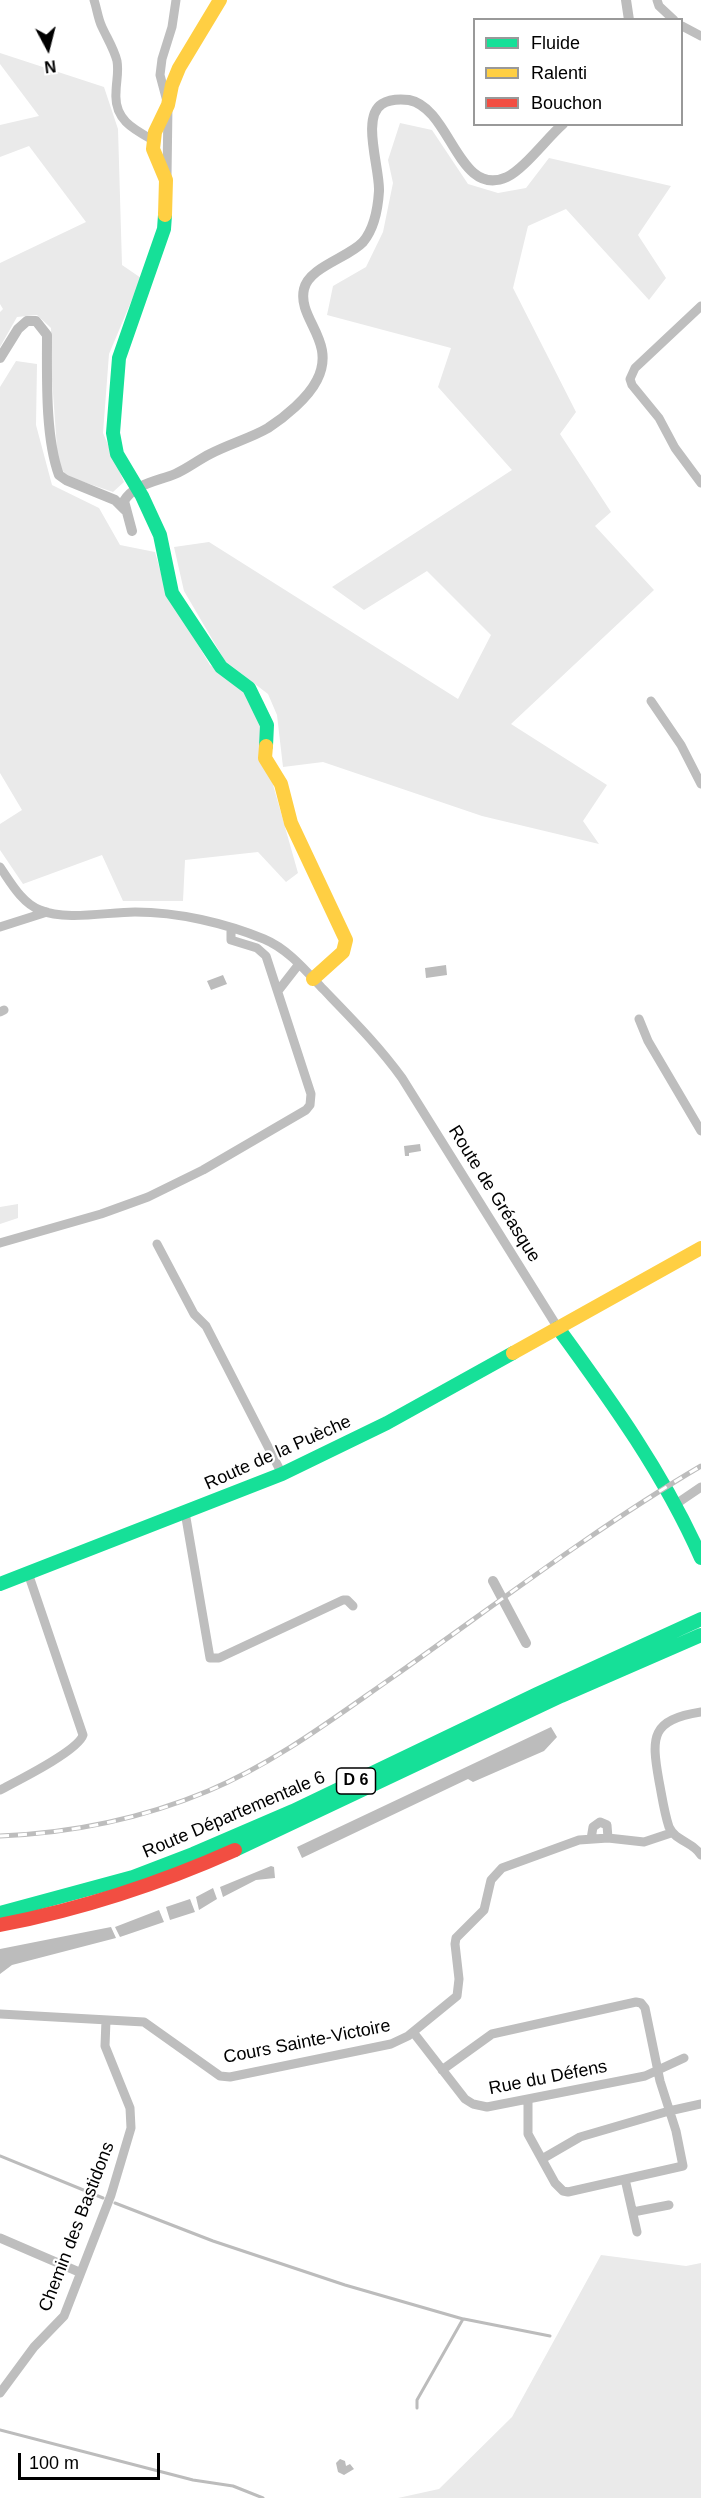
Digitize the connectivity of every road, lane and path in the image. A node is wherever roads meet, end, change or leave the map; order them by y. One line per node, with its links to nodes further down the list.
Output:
1 (94, 0): 9 (street)
2 (176, 0): 8 (street)
3 (220, 0): 8 (main road)
4 (657, 0): 5 (street)
5 (672, 18)
6 (683, 27): 7 (street)
7 (701, 36)
8 (168, 105): 9 (main road); 10 (street)
9 (153, 140): 10 (main road)
10 (166, 180): 20 (main road)
11 (701, 306): 12 (street)
12 (701, 483)
13 (651, 701): 14 (street)
14 (701, 784)
15 (0, 867): 16 (street)
16 (47, 912): 17 (street); 18 (street, Route de Gréasque)
17 (0, 927)
18 (231, 928): 19 (street, Route de Gréasque); 21 (street)
19 (299, 964): 20 (street, Route de Gréasque); 21 (street)
20 (313, 979): 27 (street, Route de Gréasque)
21 (278, 991): 24 (street)
22 (639, 1019): 23 (street)
23 (701, 1131)
24 (0, 1243)
25 (157, 1244): 28 (street)
26 (701, 1248): 27 (main road, Route de la Puèche)
27 (558, 1328): 28 (main road, Route de la Puèche); 30 (main road)
28 (282, 1474): 31 (main road, Route de la Puèche)
29 (701, 1487): 30 (street)
30 (676, 1504): 32 (main road)
31 (185, 1512): 33 (main road, Route de la Puèche); 35 (street)
32 (701, 1558)
33 (28, 1573): 34 (main road, Route de la Puèche); 39 (street)
34 (0, 1584)
35 (353, 1606)
36 (701, 1619): 44 (main road, Route Départementale 6 / D 6)
37 (701, 1635): 45 (main road, Route Départementale 6 / D 6)
38 (701, 1712): 40 (street)
39 (0, 1790)
40 (671, 1833): 41 (street, Cours Sainte-Victoire); 43 (street)
41 (608, 1838): 42 (street, Cours Sainte-Victoire); 42 (street, Cours Sainte-Victoire)
42 (591, 1839): 48 (street, Cours Sainte-Victoire)
43 (701, 1855)
44 (0, 1913)
45 (0, 1924)
46 (0, 2014): 47 (street, Cours Sainte-Victoire)
47 (105, 2020): 48 (street, Cours Sainte-Victoire); 61 (street, Chemin des Bastidons)
48 (414, 2032): 50 (street, Rue du Défens)
49 (684, 2058): 51 (street, Rue du Défens)
50 (442, 2070): 51 (street); 52 (street, Rue du Défens)
51 (658, 2070): 52 (street, Rue du Défens); 54 (street)
52 (528, 2100): 55 (street)
53 (701, 2104): 54 (street)
54 (669, 2111): 55 (street); 56 (street)
55 (542, 2159): 56 (street)
56 (625, 2179): 58 (street)
57 (669, 2205): 58 (street)
58 (633, 2212): 59 (street)
59 (637, 2232)
60 (0, 2238): 61 (street)
61 (79, 2272): 62 (street, Chemin des Bastidons)
62 (0, 2393)

